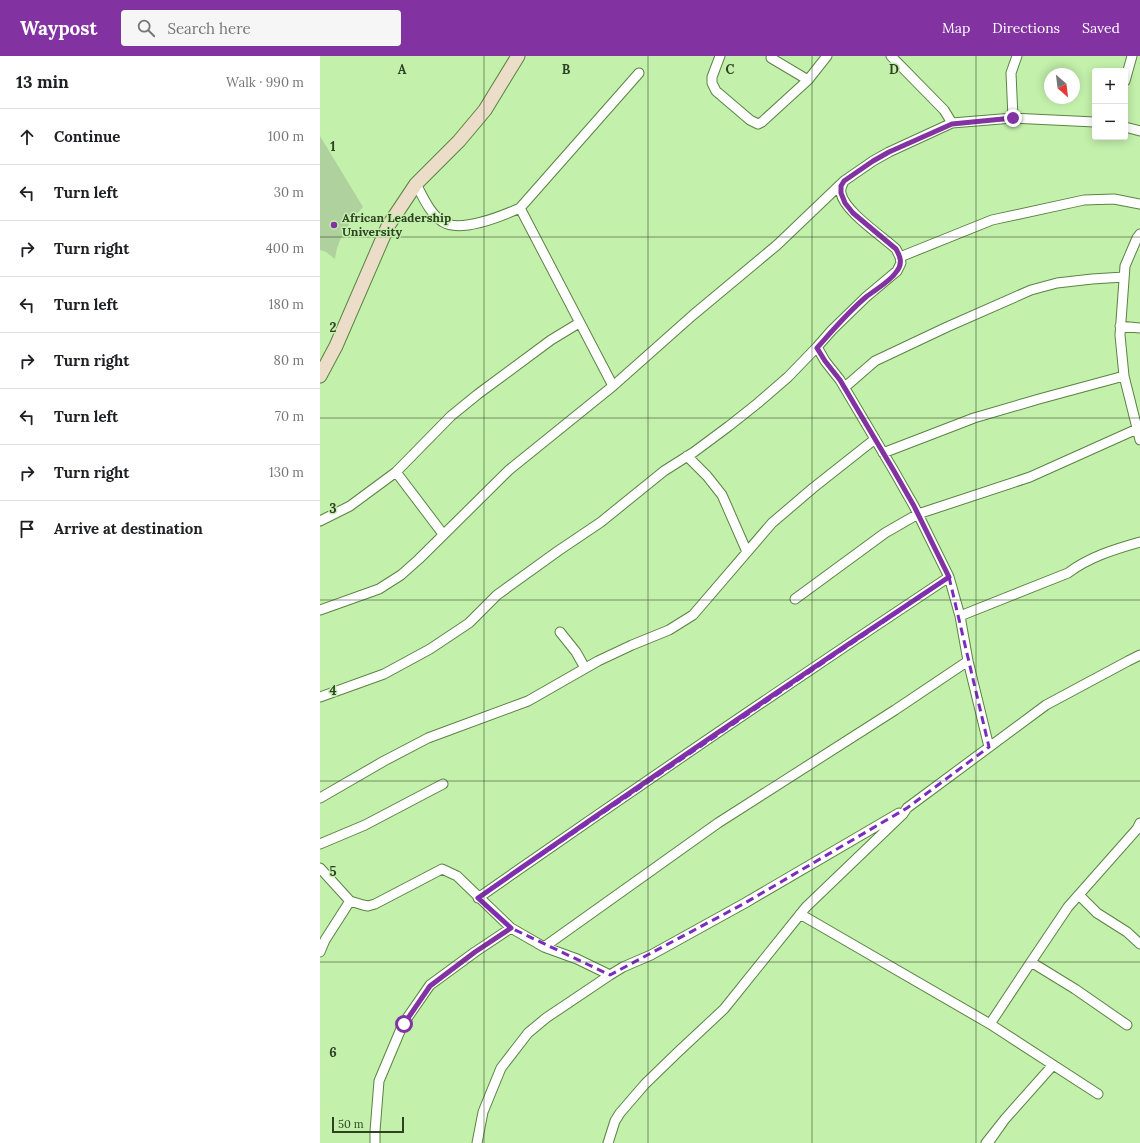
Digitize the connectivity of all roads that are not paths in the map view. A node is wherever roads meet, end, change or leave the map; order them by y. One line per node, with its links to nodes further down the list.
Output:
1 (518, 56): 17 (main road)
2 (720, 56): 10 (street)
3 (827, 56): 10 (street)
4 (891, 56): 13 (street)
5 (1017, 56): 11 (street)
6 (1132, 56): 8 (street)
7 (771, 58): 10 (street)
8 (1128, 70)
9 (639, 73): 19 (street)
10 (808, 80)
11 (1013, 118): 12 (street); 13 (street)
12 (1092, 122)
13 (952, 124): 16 (street)
14 (1128, 128): 15 (street)
15 (1140, 131)
16 (844, 181): 21 (street); 29 (street)
17 (416, 184): 19 (street); 27 (main road)
18 (1140, 204): 21 (street)
19 (520, 208): 23 (street)
20 (1140, 234): 22 (street)
21 (900, 257): 26 (street)
22 (1124, 277): 24 (street); 30 (street)
23 (578, 322): 29 (street); 36 (street)
24 (1120, 326): 25 (street); 28 (street)
25 (1140, 328)
26 (817, 348): 30 (street); 35 (street)
27 (320, 376)
28 (1124, 376): 31 (street); 34 (street)
29 (612, 386): 39 (street)
30 (845, 387): 32 (street)
31 (1137, 429): 33 (street); 37 (street)
32 (875, 439): 34 (street); 41 (street)
33 (1140, 440)
34 (883, 452): 37 (street)
35 (687, 456): 41 (street); 50 (street)
36 (396, 472): 38 (street); 39 (street)
37 (918, 514): 42 (street); 43 (street)
38 (320, 520)
39 (443, 534): 44 (street)
40 (1140, 542): 45 (street)
41 (747, 552): 49 (street)
42 (949, 577): 45 (street); 59 (street)
43 (795, 599)
44 (320, 610)
45 (960, 616): 48 (street)
46 (560, 632): 49 (street)
47 (1140, 655): 51 (street)
48 (968, 661): 51 (street); 64 (street)
49 (585, 668): 53 (street)
50 (320, 697)
51 (990, 747): 54 (street)
52 (443, 784): 56 (street)
53 (320, 798)
54 (907, 808): 61 (street); 67 (street)
55 (1140, 823): 58 (street)
56 (320, 844)
57 (320, 868): 60 (street)
58 (1080, 895): 63 (street); 66 (street)
59 (478, 898): 60 (street); 62 (street)
60 (350, 901): 65 (street)
61 (800, 914): 68 (street); 74 (street)
62 (511, 928): 64 (street); 72 (street)
63 (1140, 944)
64 (544, 946): 67 (street)
65 (320, 952)
66 (1031, 962): 68 (street); 69 (street)
67 (610, 975): 73 (street)
68 (990, 1024): 70 (street)
69 (1127, 1025)
70 (1053, 1065): 71 (street); 75 (street)
71 (1098, 1094)
72 (376, 1143)
73 (477, 1143)
74 (608, 1143)
75 (987, 1143)

